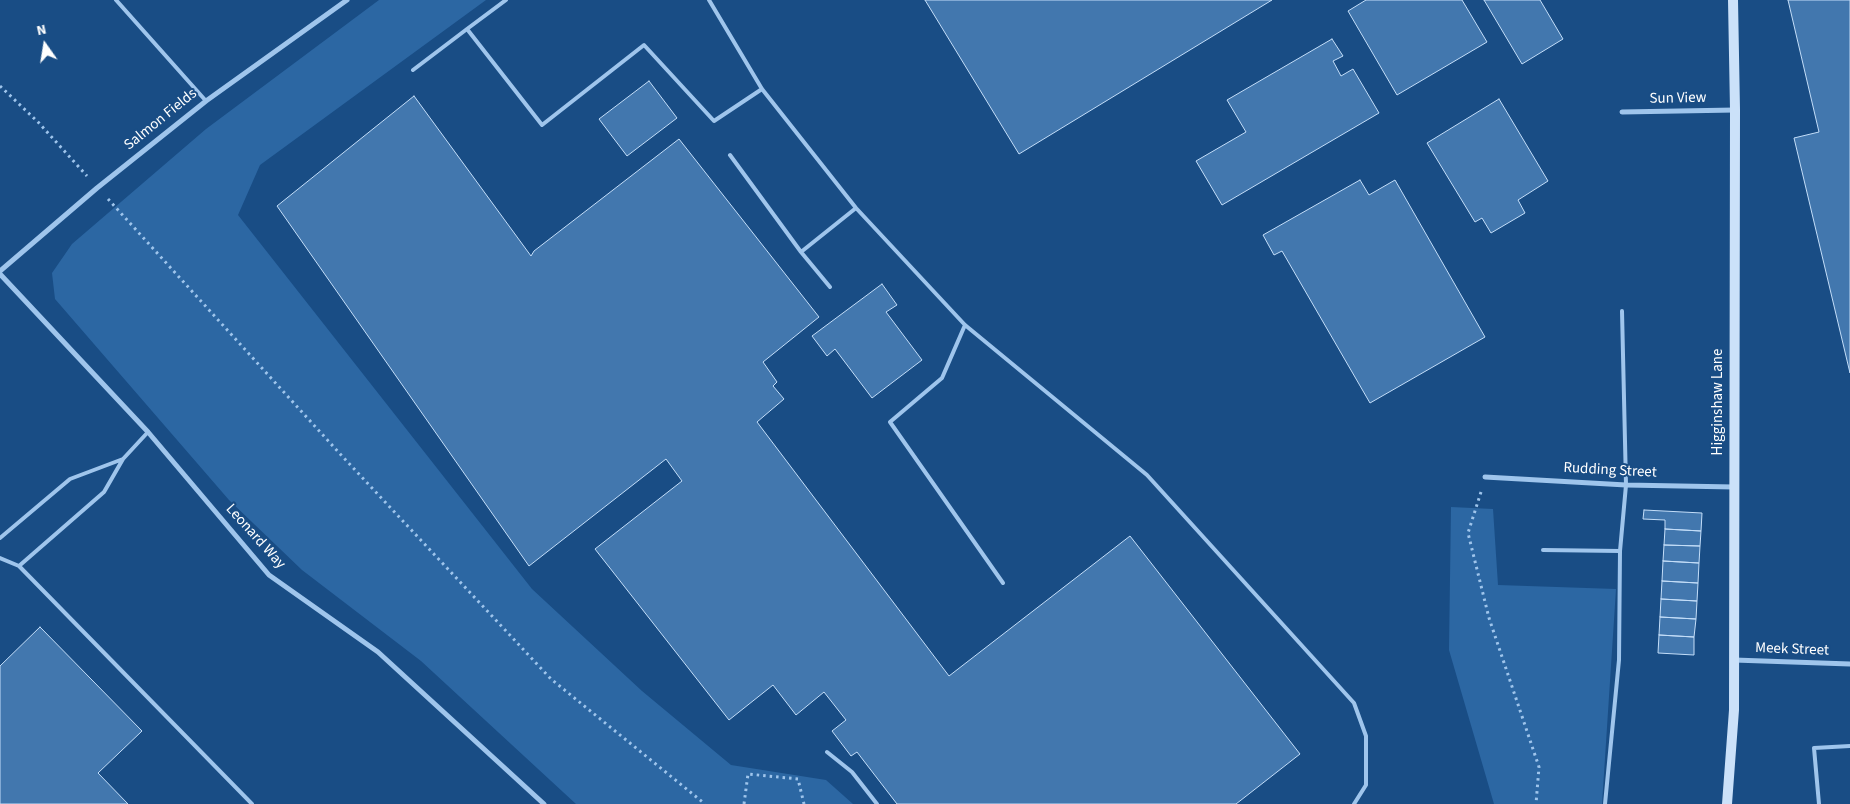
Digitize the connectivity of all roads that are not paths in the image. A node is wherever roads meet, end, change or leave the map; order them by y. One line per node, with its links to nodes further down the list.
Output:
1 (116, 0): 9 (lane)
2 (347, 0): 9 (street, Salmon Fields)
3 (506, 0): 6 (lane)
4 (709, 0): 8 (lane)
5 (1733, 0): 10 (main road, Higginshaw Lane)
6 (467, 29): 7 (lane); 8 (lane)
7 (414, 70)
8 (762, 89): 13 (lane)
9 (206, 101): 15 (street, Salmon Fields)
10 (1735, 110): 11 (street, Sun View); 23 (main road, Higginshaw Lane)
11 (1622, 112)
12 (730, 155): 14 (lane)
13 (856, 208): 14 (lane); 18 (lane)
14 (801, 252): 16 (lane)
15 (0, 273): 19 (street, Leonard Way)
16 (830, 287)
17 (1622, 311): 22 (lane)
18 (965, 325): 29 (lane); 37 (lane)
19 (148, 432): 20 (lane); 35 (street, Leonard Way)
20 (123, 459): 24 (lane); 28 (lane)
21 (1485, 477): 22 (street, Rudding Street)
22 (1626, 485): 23 (street, Rudding Street); 26 (lane)
23 (1734, 488): 30 (main road, Higginshaw Lane)
24 (0, 538)
25 (1543, 550): 26 (lane)
26 (1620, 551): 38 (lane)
27 (0, 558): 28 (lane)
28 (19, 566): 34 (lane)
29 (1003, 583)
30 (1734, 660): 31 (street, Meek Street); 39 (main road, Higginshaw Lane)
31 (1850, 664)
32 (1850, 746): 40 (lane)
33 (827, 752): 36 (lane)
34 (252, 804)
35 (544, 804)
36 (877, 804)
37 (1354, 804)
38 (1605, 804)
39 (1727, 804)
40 (1819, 804)

